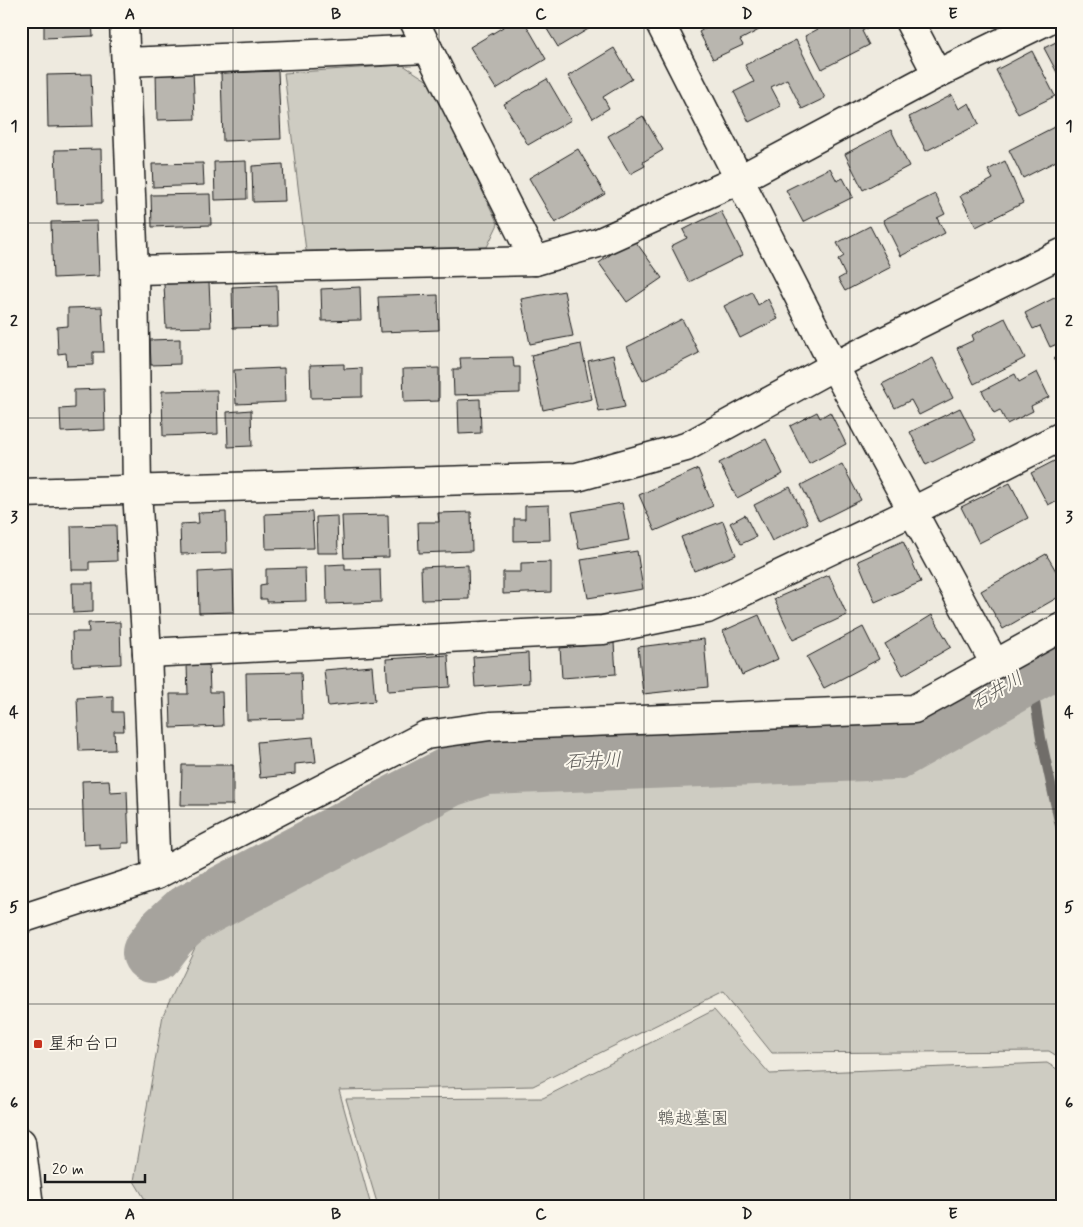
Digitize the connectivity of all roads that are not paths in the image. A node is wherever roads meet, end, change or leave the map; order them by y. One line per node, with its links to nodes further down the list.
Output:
1 (124, 21): 7 (street)
2 (414, 21): 6 (street)
3 (658, 21): 9 (street)
4 (909, 21): 8 (street)
5 (1046, 21): 8 (street)
6 (428, 49): 7 (street); 11 (street)
7 (126, 62): 12 (street)
8 (937, 74): 9 (street)
9 (738, 180): 11 (street); 13 (street)
10 (1062, 253): 13 (street)
11 (535, 261): 12 (street)
12 (134, 270): 15 (street)
13 (834, 366): 15 (street); 17 (street)
14 (1062, 436): 17 (street)
15 (137, 491): 16 (street); 19 (street)
16 (21, 493)
17 (912, 512): 19 (street); 20 (street)
18 (1062, 627): 20 (street)
19 (147, 653): 21 (street)
20 (994, 664): 21 (street)
21 (156, 875): 22 (street)
22 (21, 919)
23 (21, 1142): 24 (street)
24 (29, 1206)

